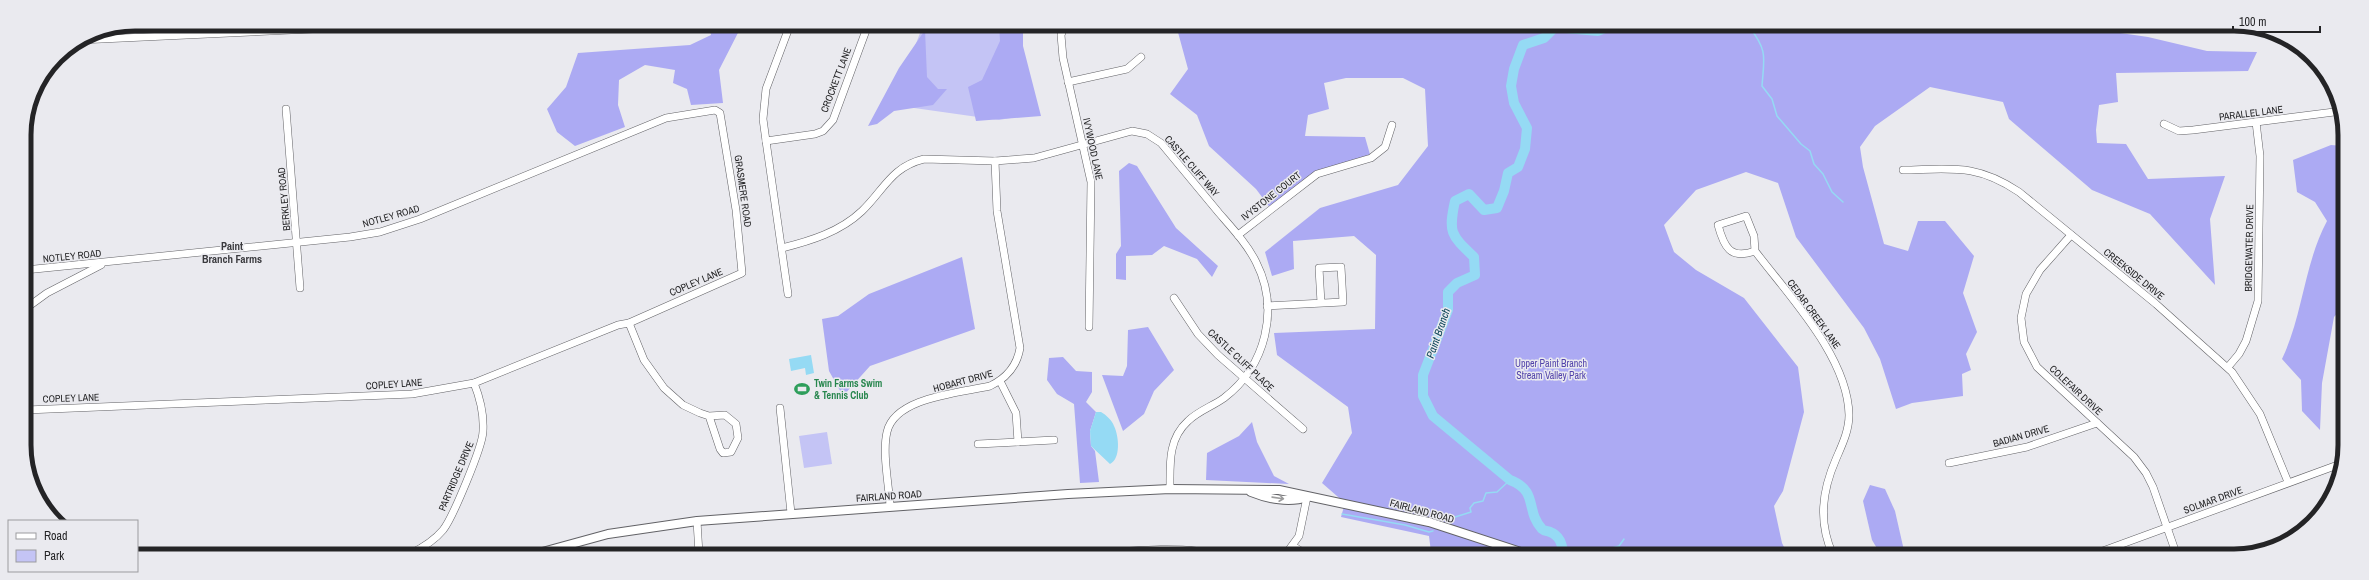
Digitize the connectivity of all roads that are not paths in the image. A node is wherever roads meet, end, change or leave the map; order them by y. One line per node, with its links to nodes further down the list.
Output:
1 (272, 31): 5 (street)
2 (788, 31): 14 (street)
3 (866, 31): 14 (street, CROCKETT LANE)
4 (1063, 31): 7 (street, IVYWOOD LANE)
5 (94, 39)
6 (1141, 57): 7 (street)
7 (1068, 82): 15 (street, IVYWOOD LANE)
8 (286, 109): 20 (street, BERKLEY ROAD)
9 (720, 112): 20 (street, NOTLEY ROAD); 25 (street, GRASMERE ROAD)
10 (2335, 112): 11 (street, PARALLEL LANE)
11 (2256, 122): 12 (street, PARALLEL LANE); 34 (street, BRIDGEWATER DRIVE)
12 (2164, 124)
13 (1392, 125): 18 (street, IVYSTONE COURT)
14 (766, 141): 21 (street)
15 (1083, 145): 16 (street, CASTLE CLIFF WAY); 18 (street, CASTLE CLIFF WAY); 33 (street, IVYWOOD LANE)
16 (995, 161): 21 (street, CASTLE CLIFF WAY); 36 (street, HOBART DRIVE)
17 (1903, 170): 19 (street, CREEKSIDE DRIVE)
18 (1238, 235): 31 (street, CASTLE CLIFF WAY)
19 (2071, 235): 34 (street, CREEKSIDE DRIVE); 41 (street, COLEFAIR DRIVE)
20 (297, 243): 23 (street, NOTLEY ROAD); 26 (street, BERKLEY ROAD)
21 (782, 248): 27 (street)
22 (1755, 251): 22 (street, CEDAR CREEK LANE); 62 (street, CEDAR CREEK LANE)
23 (105, 263): 24 (street, NOTLEY ROAD); 30 (street)
24 (31, 269)
25 (742, 273): 32 (street, COPLEY LANE)
26 (300, 288)
27 (788, 294)
28 (1174, 298): 35 (street, CASTLE CLIFF PLACE)
29 (1320, 303): 29 (street); 31 (street)
30 (31, 305)
31 (1267, 306): 35 (street, CASTLE CLIFF WAY)
32 (629, 323): 37 (street, COPLEY LANE); 40 (street)
33 (1089, 327)
34 (2228, 367): 48 (street, CREEKSIDE DRIVE)
35 (1244, 378): 42 (street, CASTLE CLIFF PLACE); 49 (street, CASTLE CLIFF WAY)
36 (1000, 381): 44 (street); 51 (street, HOBART DRIVE)
37 (474, 383): 39 (street, COPLEY LANE); 56 (street, PARTRIDGE DRIVE)
38 (780, 408): 52 (street)
39 (31, 410)
40 (709, 416): 40 (street)
41 (2096, 423): 46 (street, BADIAN DRIVE); 54 (street, COLEFAIR DRIVE)
42 (1303, 429)
43 (1054, 440): 44 (street)
44 (1018, 442): 45 (street)
45 (978, 444)
46 (1949, 463)
47 (2336, 465): 48 (street, SOLMAR DRIVE)
48 (2288, 482): 54 (street, SOLMAR DRIVE)
49 (1170, 489): 50 (main road, FAIRLAND ROAD); 51 (main road, FAIRLAND ROAD)
50 (1307, 497): 55 (street); 61 (main road, FAIRLAND ROAD)
51 (890, 506): 52 (main road, FAIRLAND ROAD)
52 (791, 513): 53 (main road, FAIRLAND ROAD)
53 (697, 521): 57 (main road, FAIRLAND ROAD); 58 (street)
54 (2167, 528): 63 (street, SOLMAR DRIVE); 64 (street, COLEFAIR DRIVE)
55 (1293, 546): 59 (street); 60 (street)
56 (419, 549)
57 (554, 549)
58 (699, 549)
59 (1290, 549)
60 (1298, 549)
61 (1512, 549)
62 (1831, 549)
63 (2108, 549)
64 (2174, 549)

